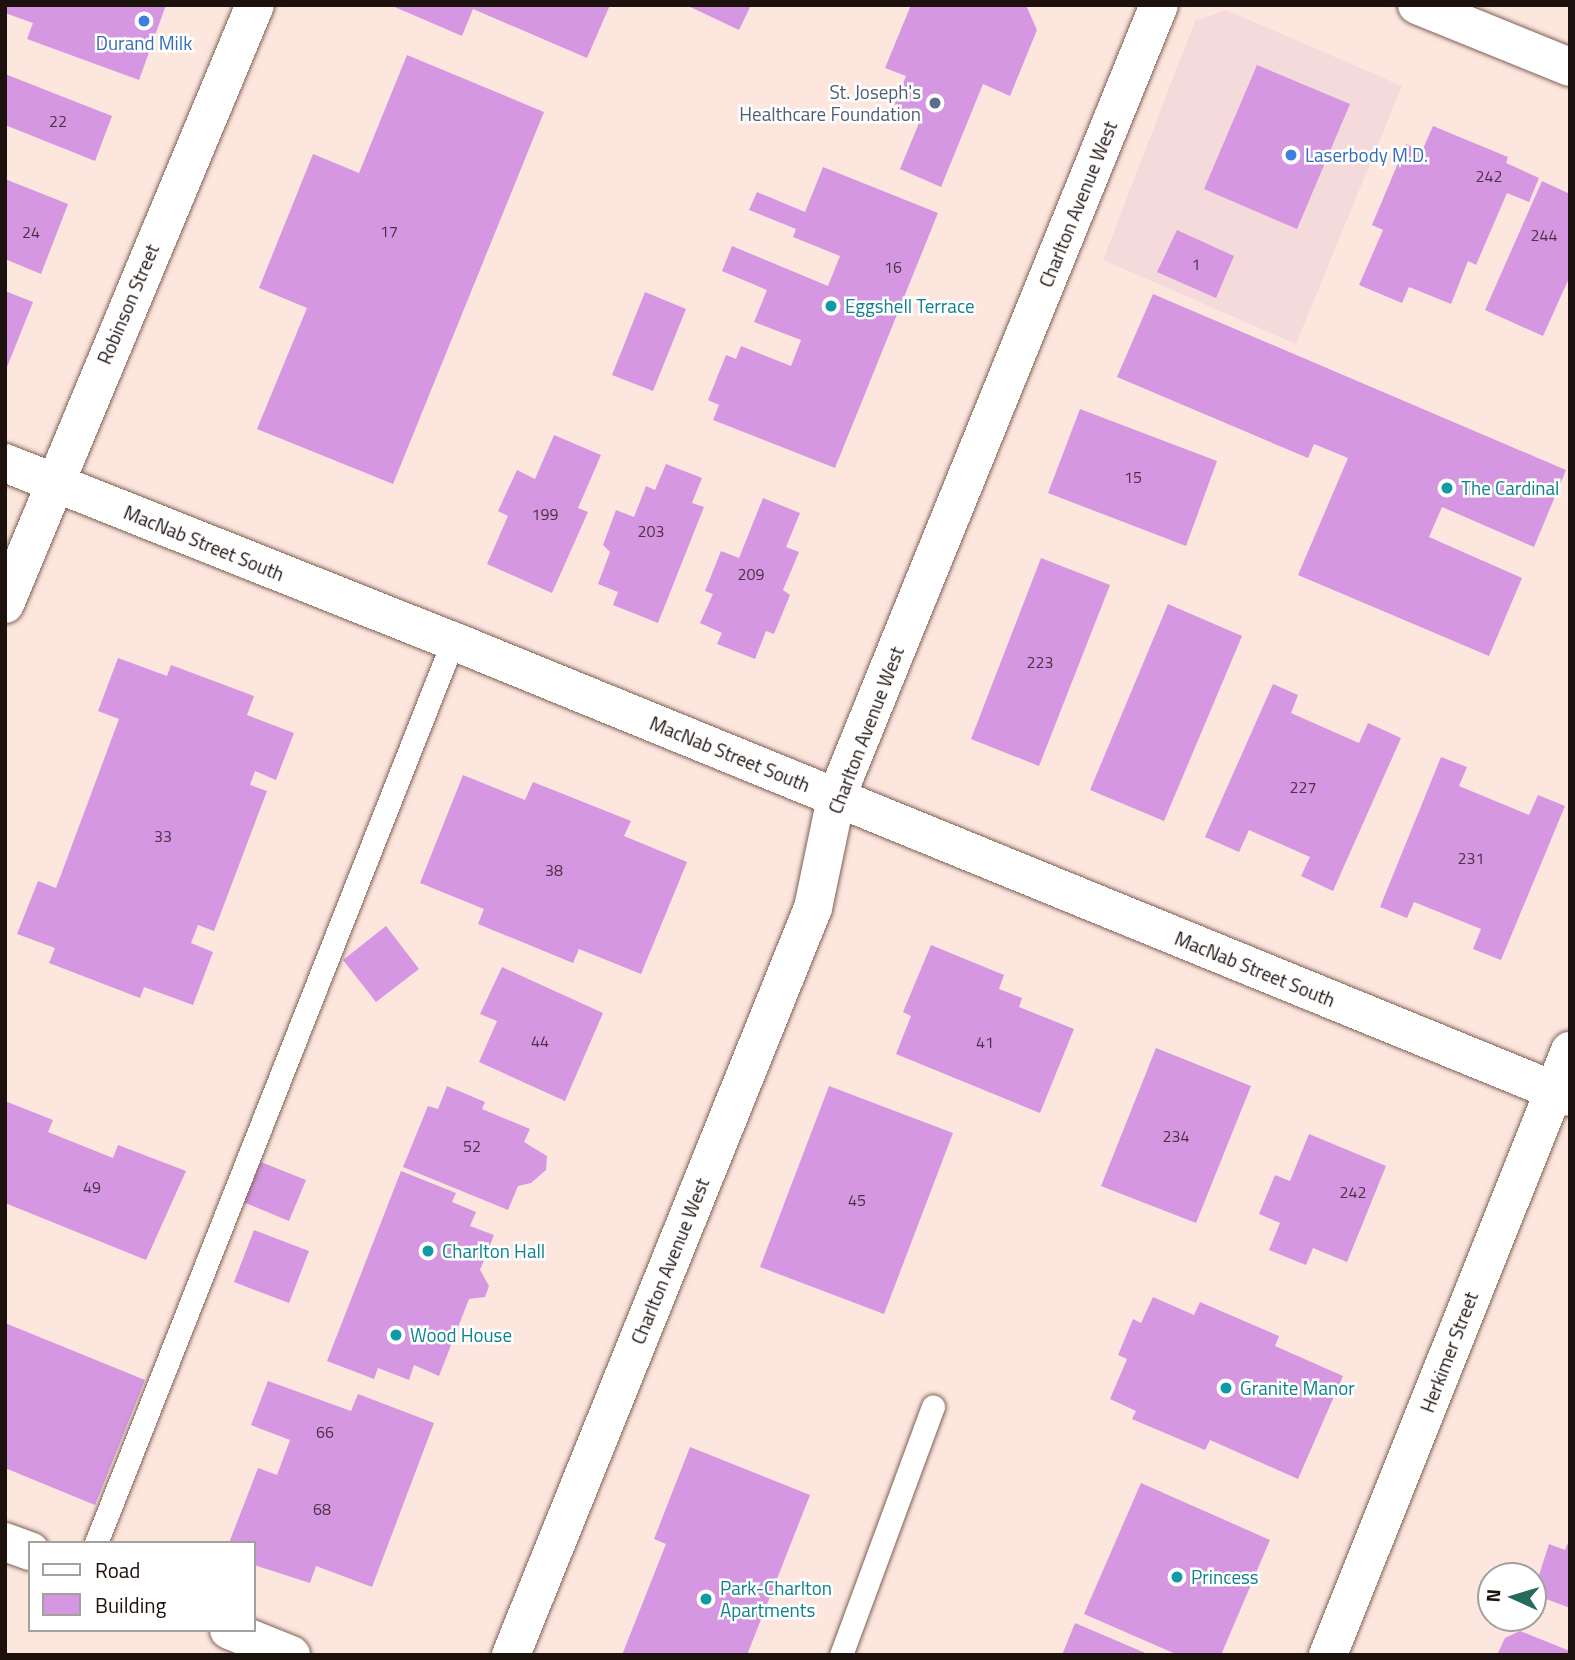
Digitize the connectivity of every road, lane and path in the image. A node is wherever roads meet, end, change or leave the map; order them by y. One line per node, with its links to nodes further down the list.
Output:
1 (255, 5): 6 (street, Robinson Street)
2 (1159, 5): 9 (street, Charlton Avenue West)
3 (1418, 5): 4 (street)
4 (1570, 67)
5 (5, 463): 6 (street, MacNab Street South)
6 (52, 483): 7 (street, Robinson Street); 8 (street, MacNab Street South)
7 (5, 604)
8 (453, 641): 9 (street, MacNab Street South); 13 (lane)
9 (836, 798): 11 (street, MacNab Street South); 18 (street, Charlton Avenue West)
10 (1570, 1051): 11 (street, Herkimer Street)
11 (1561, 1093): 20 (street, Herkimer Street)
12 (933, 1406): 19 (lane)
13 (97, 1541)
14 (5, 1542): 15 (street)
15 (28, 1550)
16 (234, 1632): 17 (street)
17 (290, 1655)
18 (511, 1655)
19 (841, 1655)
20 (1328, 1655)

